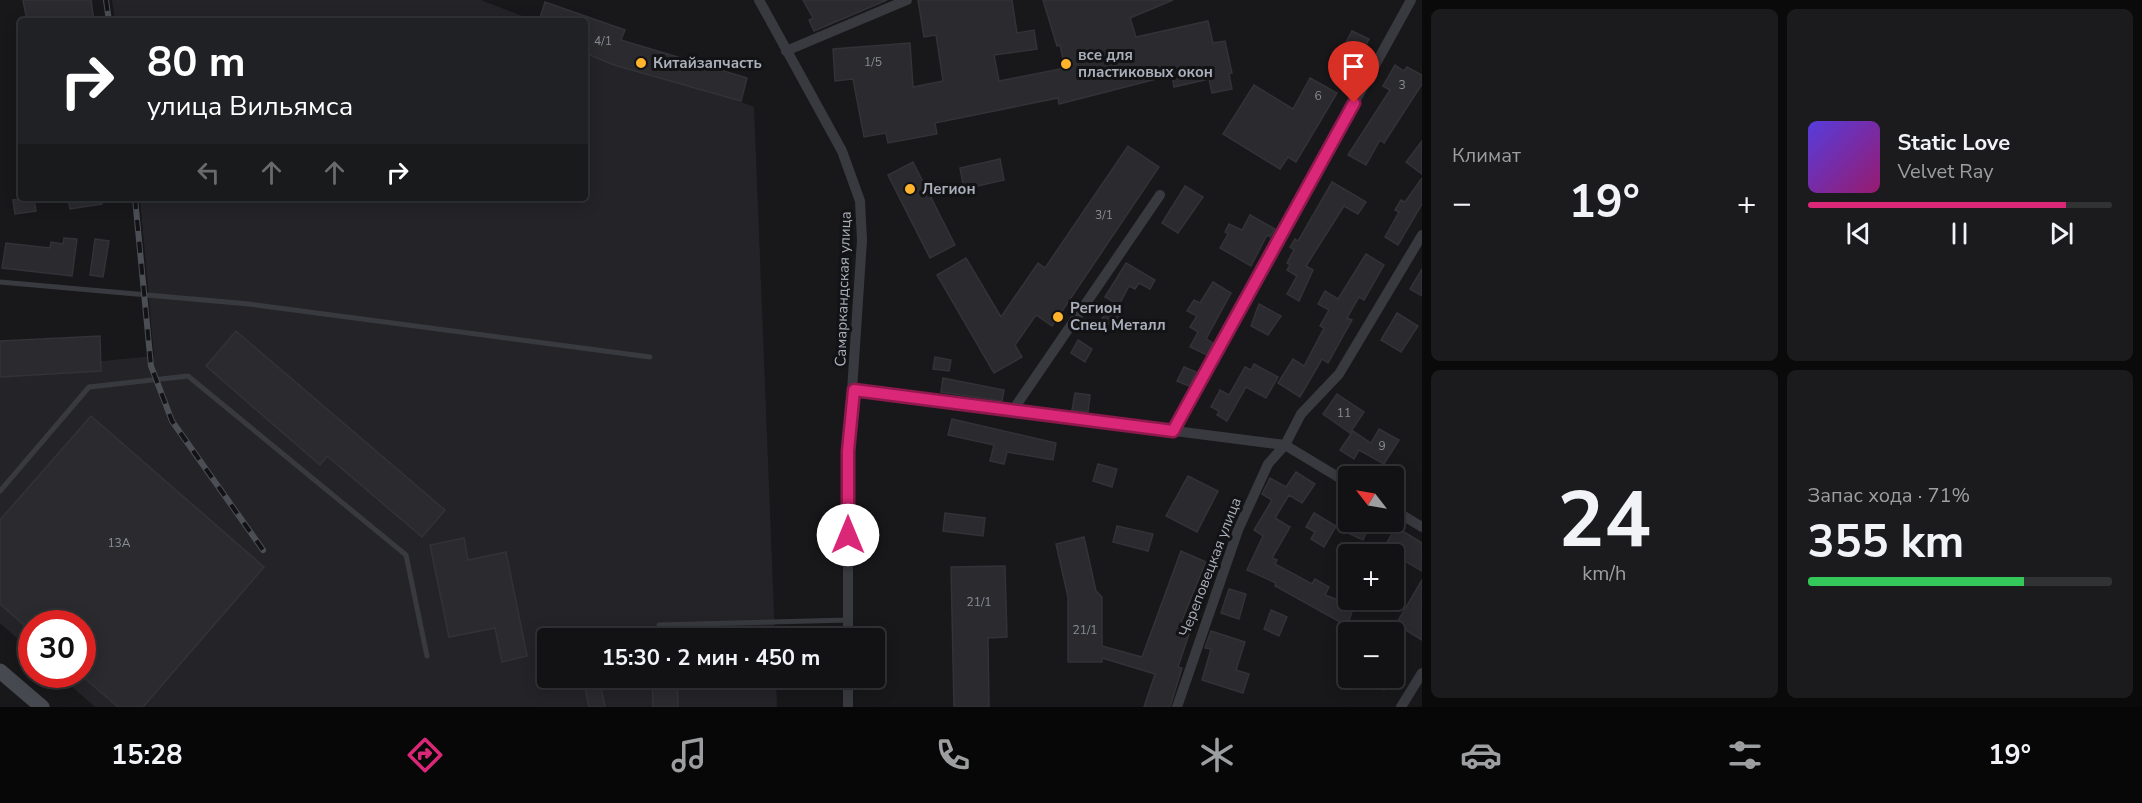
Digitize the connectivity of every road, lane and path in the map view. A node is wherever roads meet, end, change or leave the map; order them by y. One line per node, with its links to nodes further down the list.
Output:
1 (759, 0): 4 (street, Самаркандская улица)
2 (907, 0): 4 (street)
3 (1411, 0): 11 (street)
4 (786, 51): 9 (street, Самаркандская улица)
5 (1160, 195): 10 (street)
6 (1422, 235): 12 (street, Череповецкая улица)
7 (0, 282): 8 (lane)
8 (650, 357)
9 (854, 390): 10 (street); 17 (street, Самаркандская улица)
10 (1013, 411): 11 (street)
11 (1173, 431): 12 (street)
12 (1285, 445): 13 (street); 26 (street, Череповецкая улица)
13 (1338, 477)
14 (0, 491): 20 (lane)
15 (1404, 516): 16 (street)
16 (1422, 527)
17 (848, 620): 18 (lane); 19 (street, Самаркандская улица)
18 (659, 625)
19 (848, 628)
20 (427, 656)
21 (0, 671): 24 (main road)
22 (1422, 673): 27 (street)
23 (848, 688): 25 (street)
24 (42, 707)
25 (848, 707)
26 (1177, 707)
27 (1401, 707)

